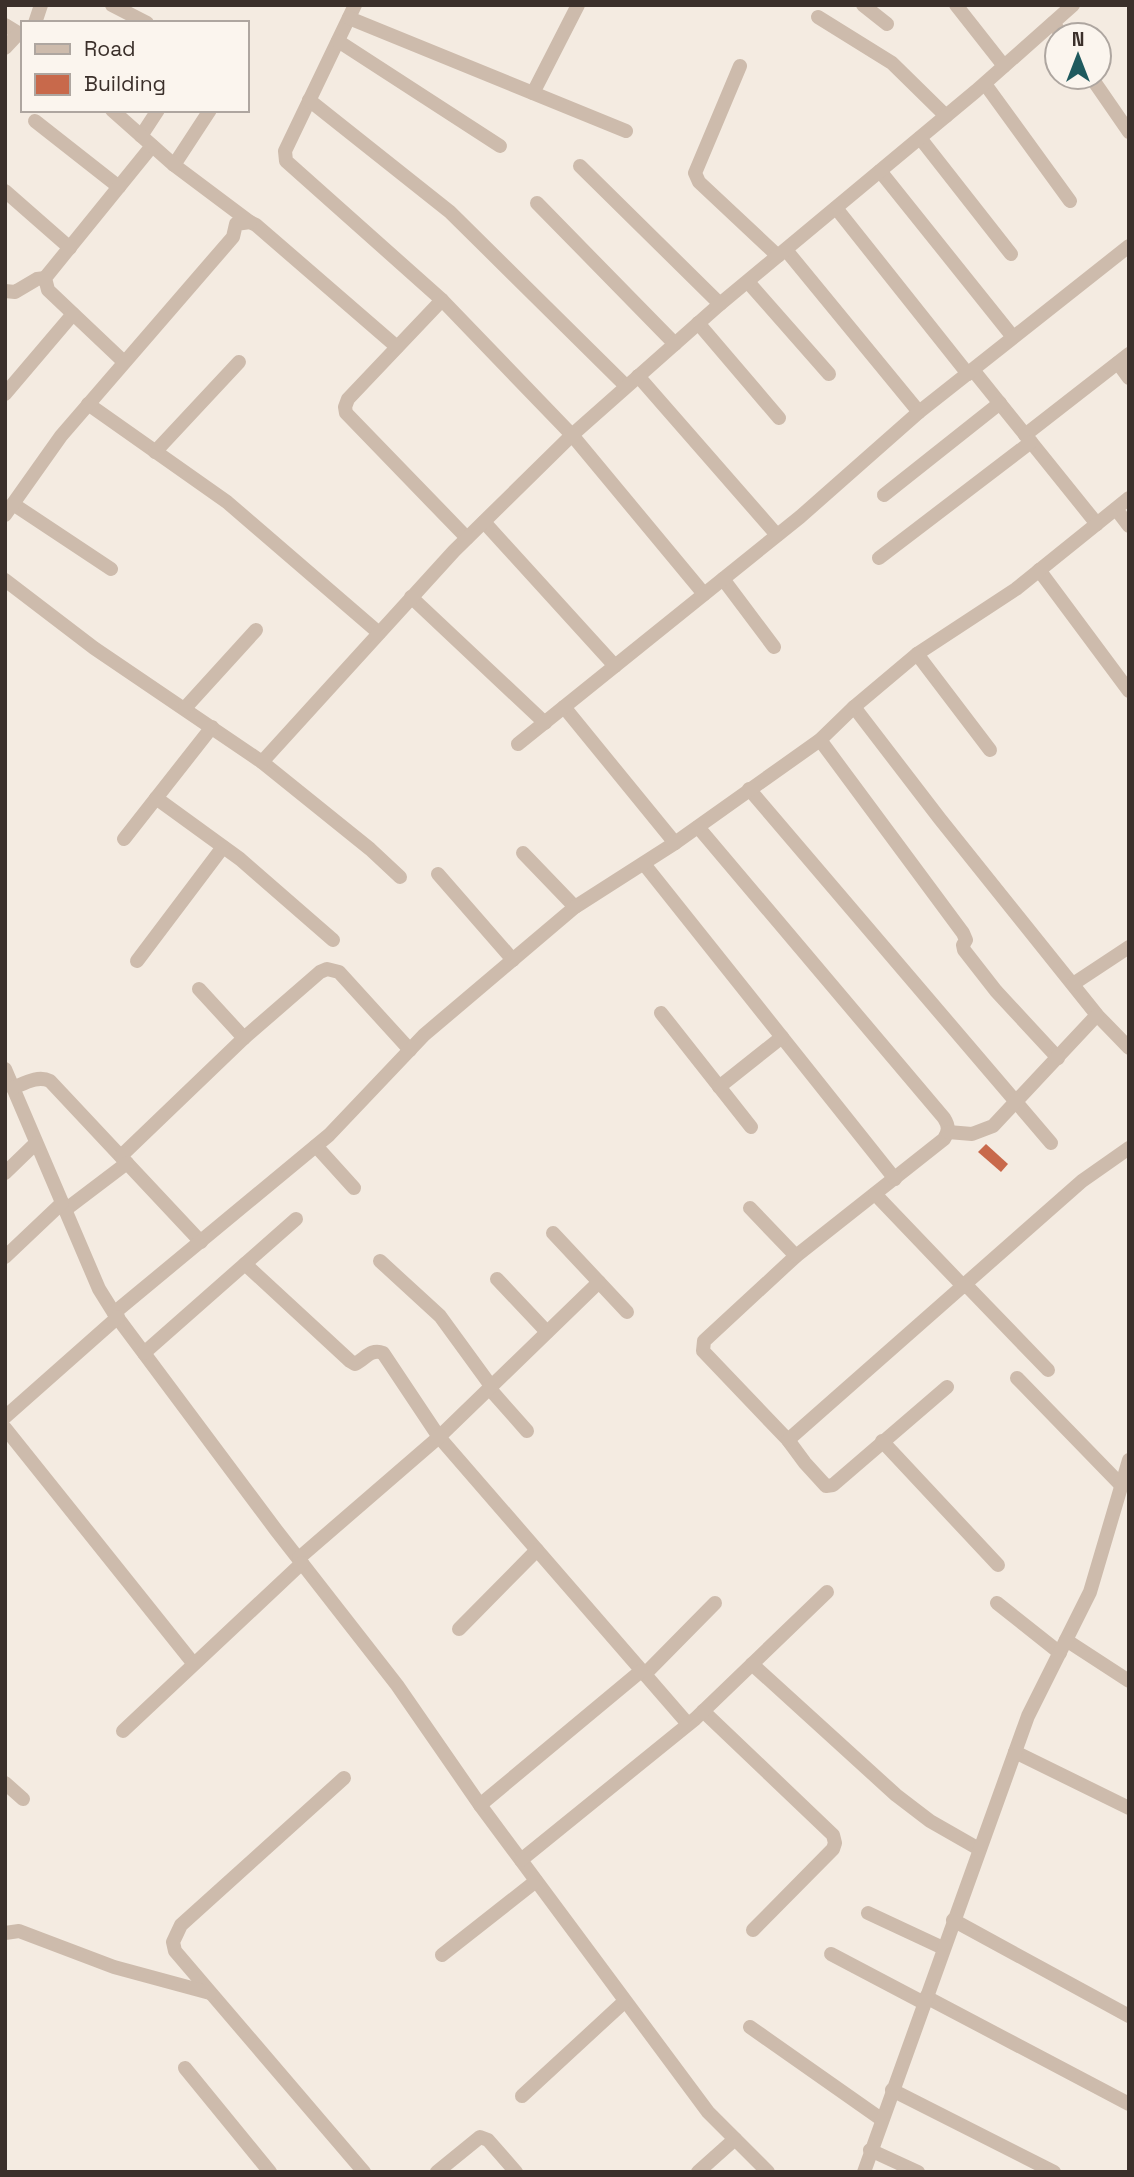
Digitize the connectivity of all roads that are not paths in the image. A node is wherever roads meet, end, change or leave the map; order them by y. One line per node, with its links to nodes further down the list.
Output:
1 (112, 5): 8 (street)
2 (578, 5): 20 (street)
3 (863, 5): 11 (street)
4 (956, 5): 17 (street)
5 (1073, 5): 9 (street)
6 (352, 11): 14 (street); 20 (street)
7 (818, 17): 25 (street)
8 (142, 21)
9 (1062, 21)
10 (5, 24): 12 (street)
11 (887, 24)
12 (21, 34): 15 (street)
13 (1043, 39): 17 (street)
14 (338, 41): 21 (street); 31 (street)
15 (5, 48)
16 (740, 66): 43 (street)
17 (1004, 66): 18 (street)
18 (985, 84): 25 (street); 37 (street)
19 (1101, 91): 28 (street)
20 (533, 93): 27 (street)
21 (309, 100): 48 (street); 62 (street)
22 (114, 112): 30 (street)
23 (157, 112): 30 (street)
24 (209, 112): 32 (street)
25 (946, 116): 29 (street)
26 (36, 121): 35 (street)
27 (626, 131)
28 (1129, 132)
29 (920, 138): 34 (street); 44 (street)
30 (147, 141): 32 (street); 35 (street)
31 (500, 146)
32 (174, 165): 40 (street)
33 (580, 166): 49 (street)
34 (880, 171): 39 (street); 52 (street)
35 (119, 187): 42 (street)
36 (5, 191): 42 (street)
37 (1070, 201)
38 (537, 203): 53 (street)
39 (836, 208): 43 (street); 58 (street)
40 (250, 222): 54 (street); 56 (street)
41 (1129, 246): 52 (street)
42 (70, 248): 45 (street)
43 (782, 253): 46 (street); 66 (street)
44 (1011, 254)
45 (46, 278): 47 (street); 50 (street)
46 (748, 282): 49 (street); 59 (street)
47 (7, 294)
48 (442, 300): 54 (street); 68 (street)
49 (720, 304): 51 (street)
50 (73, 314): 56 (street); 63 (street)
51 (698, 323): 53 (street); 67 (street)
52 (1013, 337): 58 (street)
53 (675, 344): 60 (street)
54 (397, 347): 79 (street)
55 (1123, 358): 61 (street); 69 (street)
56 (124, 362): 65 (street)
57 (239, 362): 70 (street)
58 (970, 372): 64 (street); 66 (street)
59 (829, 374)
60 (638, 376): 62 (street); 78 (street)
61 (1129, 378)
62 (626, 386): 68 (street)
63 (5, 394)
64 (1000, 403): 69 (street); 71 (street)
65 (88, 404): 70 (street); 74 (street)
66 (919, 412): 78 (street)
67 (779, 418)
68 (572, 435): 75 (street); 85 (street)
69 (1028, 438): 76 (street); 80 (street)
70 (155, 452): 88 (street)
71 (884, 495)
72 (1129, 498): 73 (street)
73 (1116, 509): 76 (street); 77 (street)
74 (9, 510): 81 (street)
75 (484, 522): 79 (street); 91 (street)
76 (1097, 524): 82 (street)
77 (1129, 526)
78 (777, 535): 83 (street)
79 (467, 538): 86 (street)
80 (879, 558)
81 (111, 569)
82 (1039, 570): 90 (street); 92 (street)
83 (723, 579): 85 (street); 89 (street)
84 (5, 580): 95 (street)
85 (704, 594): 91 (street)
86 (411, 597): 88 (street); 96 (street)
87 (256, 630): 95 (street)
88 (379, 633): 101 (street)
89 (774, 647)
90 (917, 654): 94 (street); 100 (street)
91 (615, 666): 93 (street)
92 (1129, 691)
93 (564, 707): 96 (street); 106 (street)
94 (854, 707): 98 (street); 117 (street)
95 (185, 708): 97 (street)
96 (545, 723): 99 (street)
97 (212, 727): 101 (street); 103 (street)
98 (820, 740): 102 (street); 125 (street)
99 (518, 744)
100 (989, 750)
101 (262, 762): 111 (street)
102 (749, 789): 104 (street); 129 (street)
103 (156, 798): 105 (street); 107 (street)
104 (698, 827): 106 (street); 131 (street)
105 (124, 839)
106 (675, 843): 109 (street)
107 (223, 847): 113 (street); 116 (street)
108 (523, 853): 112 (street)
109 (644, 864): 112 (street); 121 (street)
110 (438, 874): 115 (street)
111 (400, 877)
112 (575, 907): 115 (street)
113 (333, 940)
114 (1129, 947): 117 (street)
115 (513, 960): 124 (street)
116 (137, 961)
117 (1073, 984): 120 (street)
118 (199, 989): 122 (street)
119 (661, 1013): 127 (street)
120 (1097, 1015): 123 (street); 125 (street)
121 (782, 1037): 127 (street); 138 (street)
122 (244, 1038): 124 (street); 136 (street)
123 (1129, 1048)
124 (410, 1050): 134 (street)
125 (1058, 1058): 129 (street)
126 (5, 1069): 128 (street)
127 (719, 1087): 130 (street)
128 (13, 1088): 132 (street); 136 (street)
129 (1016, 1103): 131 (street); 133 (street)
130 (751, 1127)
131 (948, 1132): 138 (street)
132 (36, 1143): 137 (street); 141 (street)
133 (1051, 1143)
134 (316, 1146): 139 (street); 145 (street)
135 (1129, 1148): 152 (street)
136 (124, 1159): 141 (street); 145 (street)
137 (5, 1173)
138 (895, 1179): 140 (street)
139 (354, 1188)
140 (875, 1195): 146 (street); 152 (street)
141 (64, 1207): 147 (street); 154 (street)
142 (750, 1208): 146 (street)
143 (296, 1219): 149 (street)
144 (553, 1233): 151 (street)
145 (201, 1242): 154 (street)
146 (796, 1256): 165 (street)
147 (5, 1257)
148 (380, 1261): 159 (street)
149 (246, 1264): 156 (street); 164 (street)
150 (497, 1279): 155 (street)
151 (599, 1282): 153 (street); 155 (street)
152 (965, 1286): 157 (street); 165 (street)
153 (627, 1312)
154 (116, 1315): 156 (street); 161 (street)
155 (547, 1332): 159 (street)
156 (144, 1353): 170 (street)
157 (1048, 1370)
158 (1017, 1378): 168 (street)
159 (490, 1387): 163 (street); 164 (street)
160 (947, 1387): 166 (street)
161 (5, 1417)
162 (5, 1428): 177 (street)
163 (527, 1431)
164 (439, 1437): 169 (street); 170 (street)
165 (788, 1440): 166 (street)
166 (882, 1441): 171 (street)
167 (1129, 1460): 168 (street)
168 (1121, 1485): 176 (street)
169 (537, 1550): 175 (street); 179 (street)
170 (300, 1561): 177 (street); 188 (street)
171 (998, 1565)
172 (827, 1592): 178 (street)
173 (715, 1603): 179 (street)
174 (997, 1604): 176 (street)
175 (459, 1629)
176 (1063, 1646): 180 (street); 184 (street)
177 (193, 1663): 183 (street)
178 (752, 1664): 181 (street); 190 (street)
179 (643, 1672): 182 (street); 188 (street)
180 (1129, 1681)
181 (703, 1711): 182 (street); 195 (street)
182 (688, 1724): 191 (street)
183 (123, 1731)
184 (1015, 1752): 189 (street); 190 (street)
185 (344, 1778): 200 (street)
186 (5, 1783): 187 (street)
187 (23, 1799)
188 (480, 1805): 191 (street)
189 (1129, 1808)
190 (979, 1849): 194 (street)
191 (521, 1860): 192 (street)
192 (536, 1881): 199 (street); 202 (street)
193 (869, 1913): 197 (street)
194 (953, 1920): 197 (street); 203 (street)
195 (753, 1930)
196 (5, 1933): 200 (street)
197 (943, 1948): 201 (street)
198 (831, 1954): 201 (street)
199 (442, 1955)
200 (210, 1993): 213 (street)
201 (925, 2000): 206 (street); 208 (street)
202 (624, 2002): 207 (street); 210 (street)
203 (1129, 2016)
204 (750, 2027): 209 (street)
205 (185, 2068): 212 (street)
206 (892, 2090): 209 (street); 220 (street)
207 (523, 2096)
208 (1129, 2104)
209 (881, 2119): 211 (street)
210 (735, 2140): 216 (street); 217 (street)
211 (870, 2150): 218 (street); 219 (street)
212 (270, 2172)
213 (363, 2172)
214 (437, 2172): 215 (street)
215 (516, 2172)
216 (698, 2172)
217 (768, 2172)
218 (864, 2172)
219 (918, 2172)
220 (1054, 2172)

